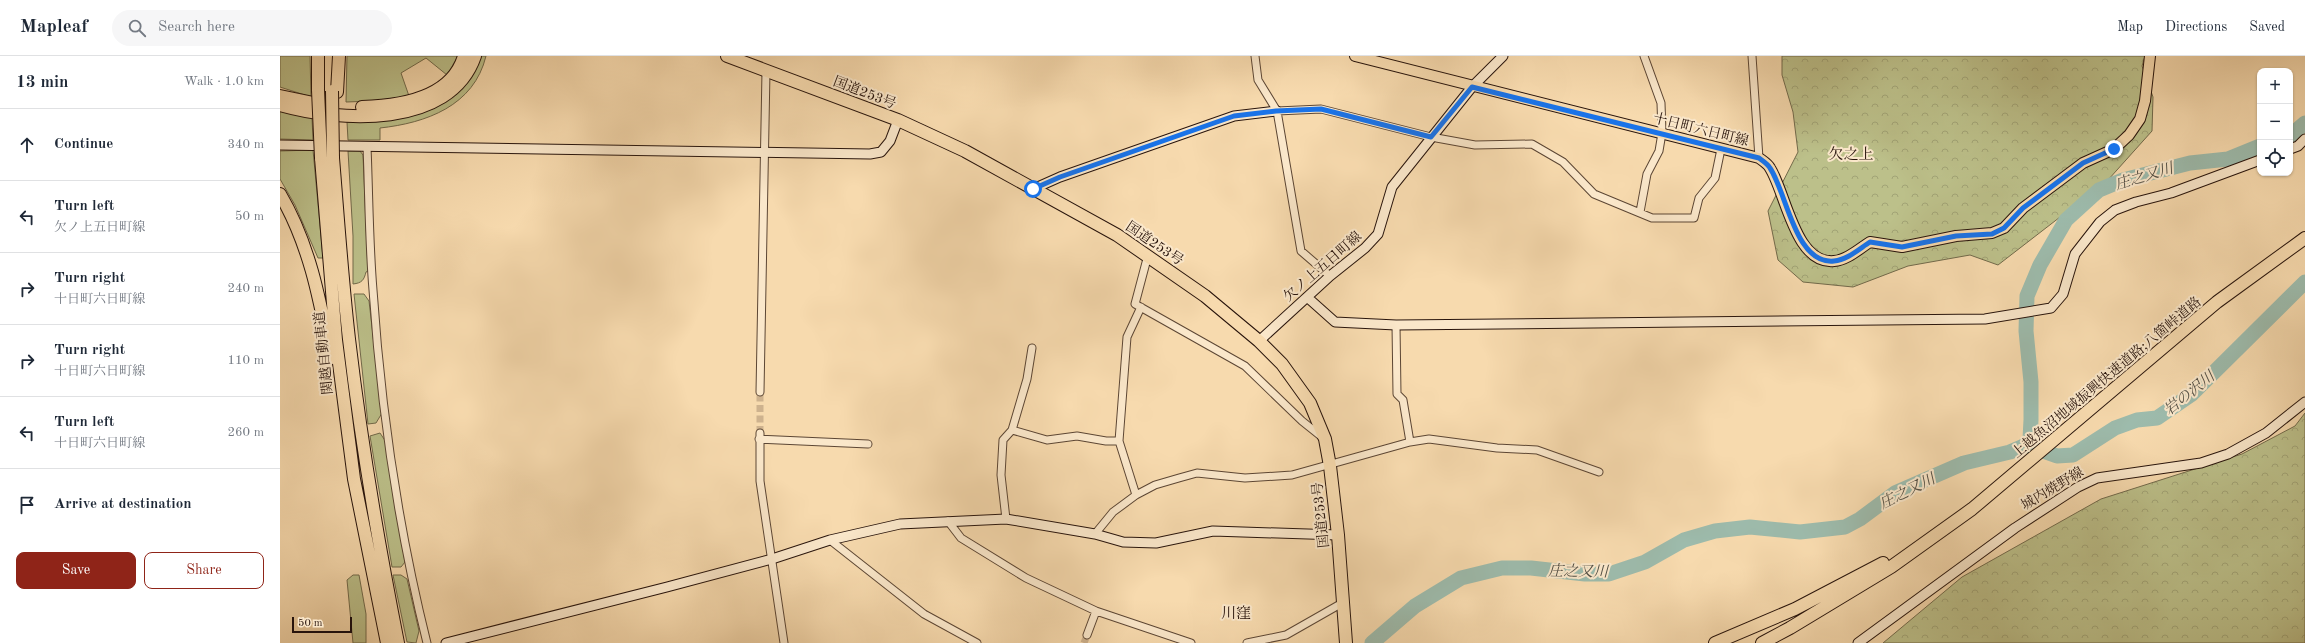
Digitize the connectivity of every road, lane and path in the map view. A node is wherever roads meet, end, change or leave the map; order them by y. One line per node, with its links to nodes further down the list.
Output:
1 (318, 56): 50 (highway, 関越自動車道, bridge)
2 (331, 56): 15 (highway, 関越自動車道)
3 (339, 56): 15 (highway)
4 (464, 56): 16 (highway)
5 (475, 56): 17 (highway)
6 (727, 56): 13 (highway, 国道253号)
7 (1255, 56): 18 (street)
8 (1356, 56): 14 (main road, 十日町六日町線)
9 (1503, 56): 14 (street, 欠ノ上五日町線)
10 (1644, 56): 20 (street)
11 (1752, 56): 28 (street)
12 (2150, 56): 28 (main road, 十日町六日町線)
13 (766, 71): 19 (highway, 国道253号); 27 (street)
14 (1472, 87): 20 (main road, 十日町六日町線); 21 (street, 欠ノ上五日町線)
15 (334, 92): 64 (highway, 関越自動車道, bridge)
16 (280, 96)
17 (280, 105)
18 (1276, 111): 21 (street); 30 (street); 35 (street)
19 (898, 120): 27 (street); 30 (highway, 国道253号)
20 (1662, 133): 26 (main road, 十日町六日町線); 32 (street)
21 (1431, 137): 32 (street); 35 (street, 欠ノ上五日町線)
22 (2305, 139): 25 (street)
23 (280, 145): 24 (street)
24 (367, 147): 27 (street); 65 (street)
25 (2293, 148)
26 (1720, 149): 28 (main road, 十日町六日町線); 32 (street)
27 (765, 153): 41 (street)
28 (1759, 158)
29 (2257, 161): 38 (street)
30 (1033, 189): 34 (highway, 国道253号)
31 (280, 194): 50 (highway)
32 (1640, 212)
33 (2305, 238): 56 (highway, 上越魚沼地域振興快速道路;八箇峠道路)
34 (1148, 255): 37 (street); 39 (highway, 国道253号)
35 (1330, 276): 36 (street, 欠ノ上五日町線)
36 (1307, 297): 38 (street); 39 (street, 欠ノ上五日町線)
37 (1141, 308): 44 (street); 45 (street)
38 (1396, 325): 46 (street)
39 (1259, 341): 44 (highway, 国道253号)
40 (1032, 348): 43 (street)
41 (760, 392)
42 (2305, 402): 73 (street, 城内焼野線)
43 (1012, 430): 45 (street); 52 (street)
44 (1325, 439): 48 (highway, 国道253号)
45 (1119, 441): 51 (street)
46 (1410, 442): 48 (street); 49 (street)
47 (868, 444): 58 (street)
48 (1330, 466): 51 (street); 55 (highway, 国道253号)
49 (1599, 472)
50 (354, 479): 63 (highway, 関越自動車道)
51 (1136, 495): 54 (street)
52 (1006, 519): 53 (street); 54 (street)
53 (948, 521): 57 (street); 60 (street)
54 (1095, 534): 55 (street)
55 (1338, 535): 59 (highway, 国道253号)
56 (1928, 539): 71 (highway); 72 (highway)
57 (830, 540): 58 (street); 68 (street)
58 (772, 559): 66 (street); 67 (street)
59 (1344, 602): 62 (highway, 国道253号); 70 (street)
60 (1096, 611): 61 (street); 69 (street)
61 (1087, 635)
62 (1346, 640)
63 (387, 643)
64 (398, 643)
65 (427, 643)
66 (446, 643)
67 (784, 643)
68 (977, 643)
69 (1191, 643)
70 (1247, 643)
71 (1715, 643)
72 (1762, 643)
73 (1858, 643)

